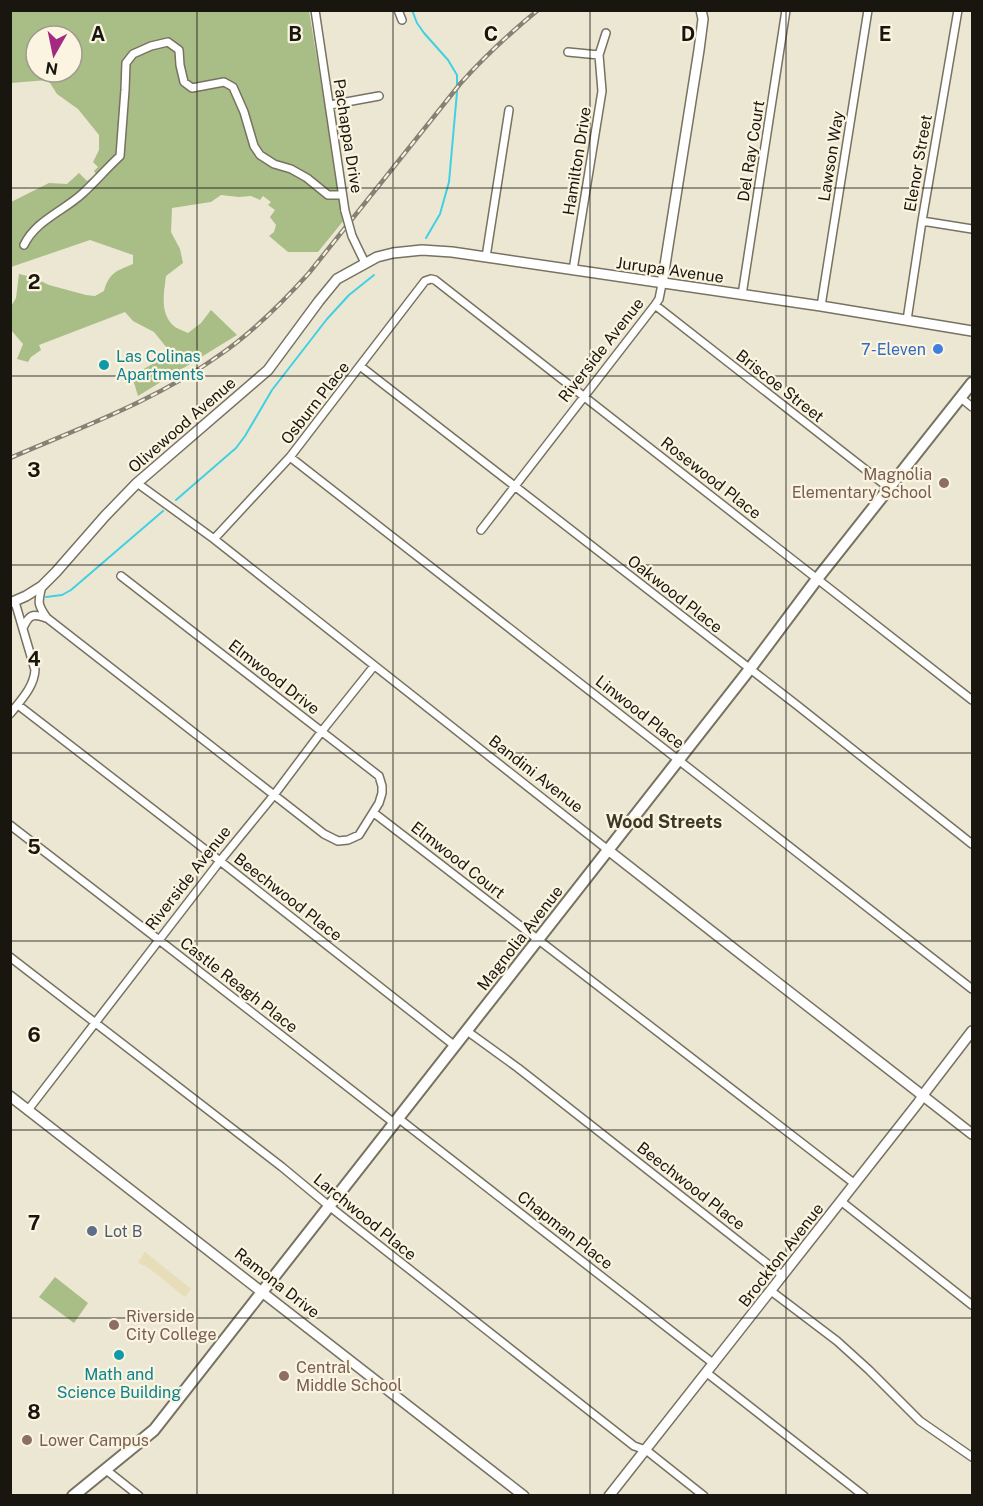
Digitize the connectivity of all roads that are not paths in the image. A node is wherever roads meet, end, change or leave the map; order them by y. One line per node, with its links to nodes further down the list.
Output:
1 (315, 10): 13 (street, Pachappa Drive)
2 (398, 10): 8 (street)
3 (710, 10): 7 (main road, Riverside Avenue)
4 (786, 10): 24 (street, Del Ray Court)
5 (868, 10): 26 (street, Lawson Way)
6 (958, 10): 16 (street, Elenor Street)
7 (702, 15): 23 (main road, Riverside Avenue)
8 (402, 20)
9 (606, 33): 11 (street, Hamilton Drive)
10 (568, 52): 11 (street)
11 (599, 56): 21 (street, Hamilton Drive)
12 (379, 96): 13 (street)
13 (330, 105): 15 (street, Pachappa Drive)
14 (508, 110): 19 (street)
15 (342, 195): 18 (street); 20 (street, Pachappa Drive, bridge)
16 (922, 221): 17 (street); 27 (street, Elenor Street)
17 (972, 229)
18 (24, 245)
19 (486, 257): 20 (main road, Jurupa Avenue); 21 (main road, Jurupa Avenue)
20 (364, 263): 35 (main road, Olivewood Avenue)
21 (573, 270): 23 (main road, Jurupa Avenue)
22 (431, 279): 29 (street, Osburn Place); 31 (street, Rosewood Place)
23 (662, 284): 24 (main road, Jurupa Avenue); 25 (street, Riverside Avenue)
24 (742, 296): 26 (main road, Jurupa Avenue)
25 (655, 305): 31 (street, Riverside Avenue); 37 (street, Briscoe Street)
26 (821, 306): 27 (main road, Jurupa Avenue)
27 (907, 320): 28 (main road, Jurupa Avenue)
28 (972, 331)
29 (360, 366): 34 (street, Osburn Place); 36 (street, Oakwood Place)
30 (972, 383): 32 (main road, Magnolia Avenue)
31 (584, 396): 36 (street, Riverside Avenue); 41 (street, Rosewood Place)
32 (961, 398): 33 (street); 37 (main road, Magnolia Avenue)
33 (972, 407)
34 (290, 457): 39 (street, Osburn Place); 53 (street, Linwood Place)
35 (137, 483): 39 (street, Bandini Avenue); 42 (main road, Olivewood Avenue)
36 (514, 486): 38 (street, Riverside Avenue); 48 (street, Oakwood Place)
37 (889, 488): 41 (main road, Magnolia Avenue)
38 (481, 530)
39 (214, 539): 47 (street, Bandini Avenue)
40 (121, 576): 52 (street, Elmwood Drive)
41 (817, 579): 48 (main road, Magnolia Avenue); 49 (street, Rosewood Place)
42 (42, 586): 44 (main road, Olivewood Avenue); 45 (street)
43 (10, 591): 44 (main road)
44 (13, 602): 46 (street)
45 (47, 618): 46 (street); 54 (street)
46 (23, 628): 50 (street)
47 (374, 666): 52 (street, Riverside Avenue); 58 (street, Bandini Avenue)
48 (749, 670): 53 (main road, Magnolia Avenue); 57 (street, Oakwood Place)
49 (972, 700)
50 (18, 705): 51 (street); 59 (street, Beechwood Place)
51 (10, 714)
52 (322, 731): 54 (street, Riverside Avenue); 55 (street, Elmwood Drive)
53 (678, 759): 58 (main road, Magnolia Avenue); 63 (street, Linwood Place)
54 (274, 795): 55 (street); 59 (street, Riverside Avenue)
55 (374, 813): 60 (street, Elmwood Court)
56 (10, 825): 61 (street, Castle Reagh Place)
57 (972, 844)
58 (608, 850): 60 (main road, Magnolia Avenue); 69 (main road, Bandini Avenue)
59 (220, 861): 61 (street, Riverside Avenue); 67 (street, Beechwood Place)
60 (538, 939): 65 (main road, Magnolia Avenue); 73 (street, Elmwood Court)
61 (159, 940): 64 (street, Riverside Avenue); 71 (street, Castle Reagh Place)
62 (10, 957): 64 (street, Larchwood Place)
63 (972, 989)
64 (95, 1023): 70 (street, Riverside Avenue); 75 (street, Larchwood Place)
65 (467, 1030): 67 (main road, Magnolia Avenue); 76 (street, Beechwood Place)
66 (972, 1031): 69 (main road, Brockton Avenue)
67 (455, 1046): 71 (main road, Magnolia Avenue)
68 (10, 1096): 70 (main road, Ramona Drive)
69 (922, 1097): 72 (main road, Bandini Avenue); 73 (main road, Brockton Avenue)
70 (28, 1110): 78 (main road, Ramona Drive)
71 (396, 1121): 75 (main road, Magnolia Avenue); 80 (street, Chapman Place)
72 (972, 1134)
73 (855, 1184): 74 (main road, Brockton Avenue)
74 (842, 1202): 76 (main road, Brockton Avenue); 79 (street)
75 (329, 1206): 78 (main road, Magnolia Avenue); 82 (street, Larchwood Place)
76 (783, 1276): 77 (main road, Brockton Avenue)
77 (771, 1291): 80 (main road, Brockton Avenue); 83 (street)
78 (263, 1292): 84 (main road, Magnolia Avenue); 87 (main road, Ramona Drive)
79 (972, 1305)
80 (714, 1364): 81 (main road, Brockton Avenue)
81 (707, 1373): 82 (main road, Brockton Avenue); 90 (street)
82 (646, 1450): 88 (main road, Brockton Avenue); 89 (street, Larchwood Place)
83 (972, 1456)
84 (105, 1469): 85 (main road, Magnolia Avenue); 86 (street)
85 (73, 1496)
86 (139, 1496)
87 (524, 1496)
88 (609, 1496)
89 (704, 1496)
90 (864, 1496)

